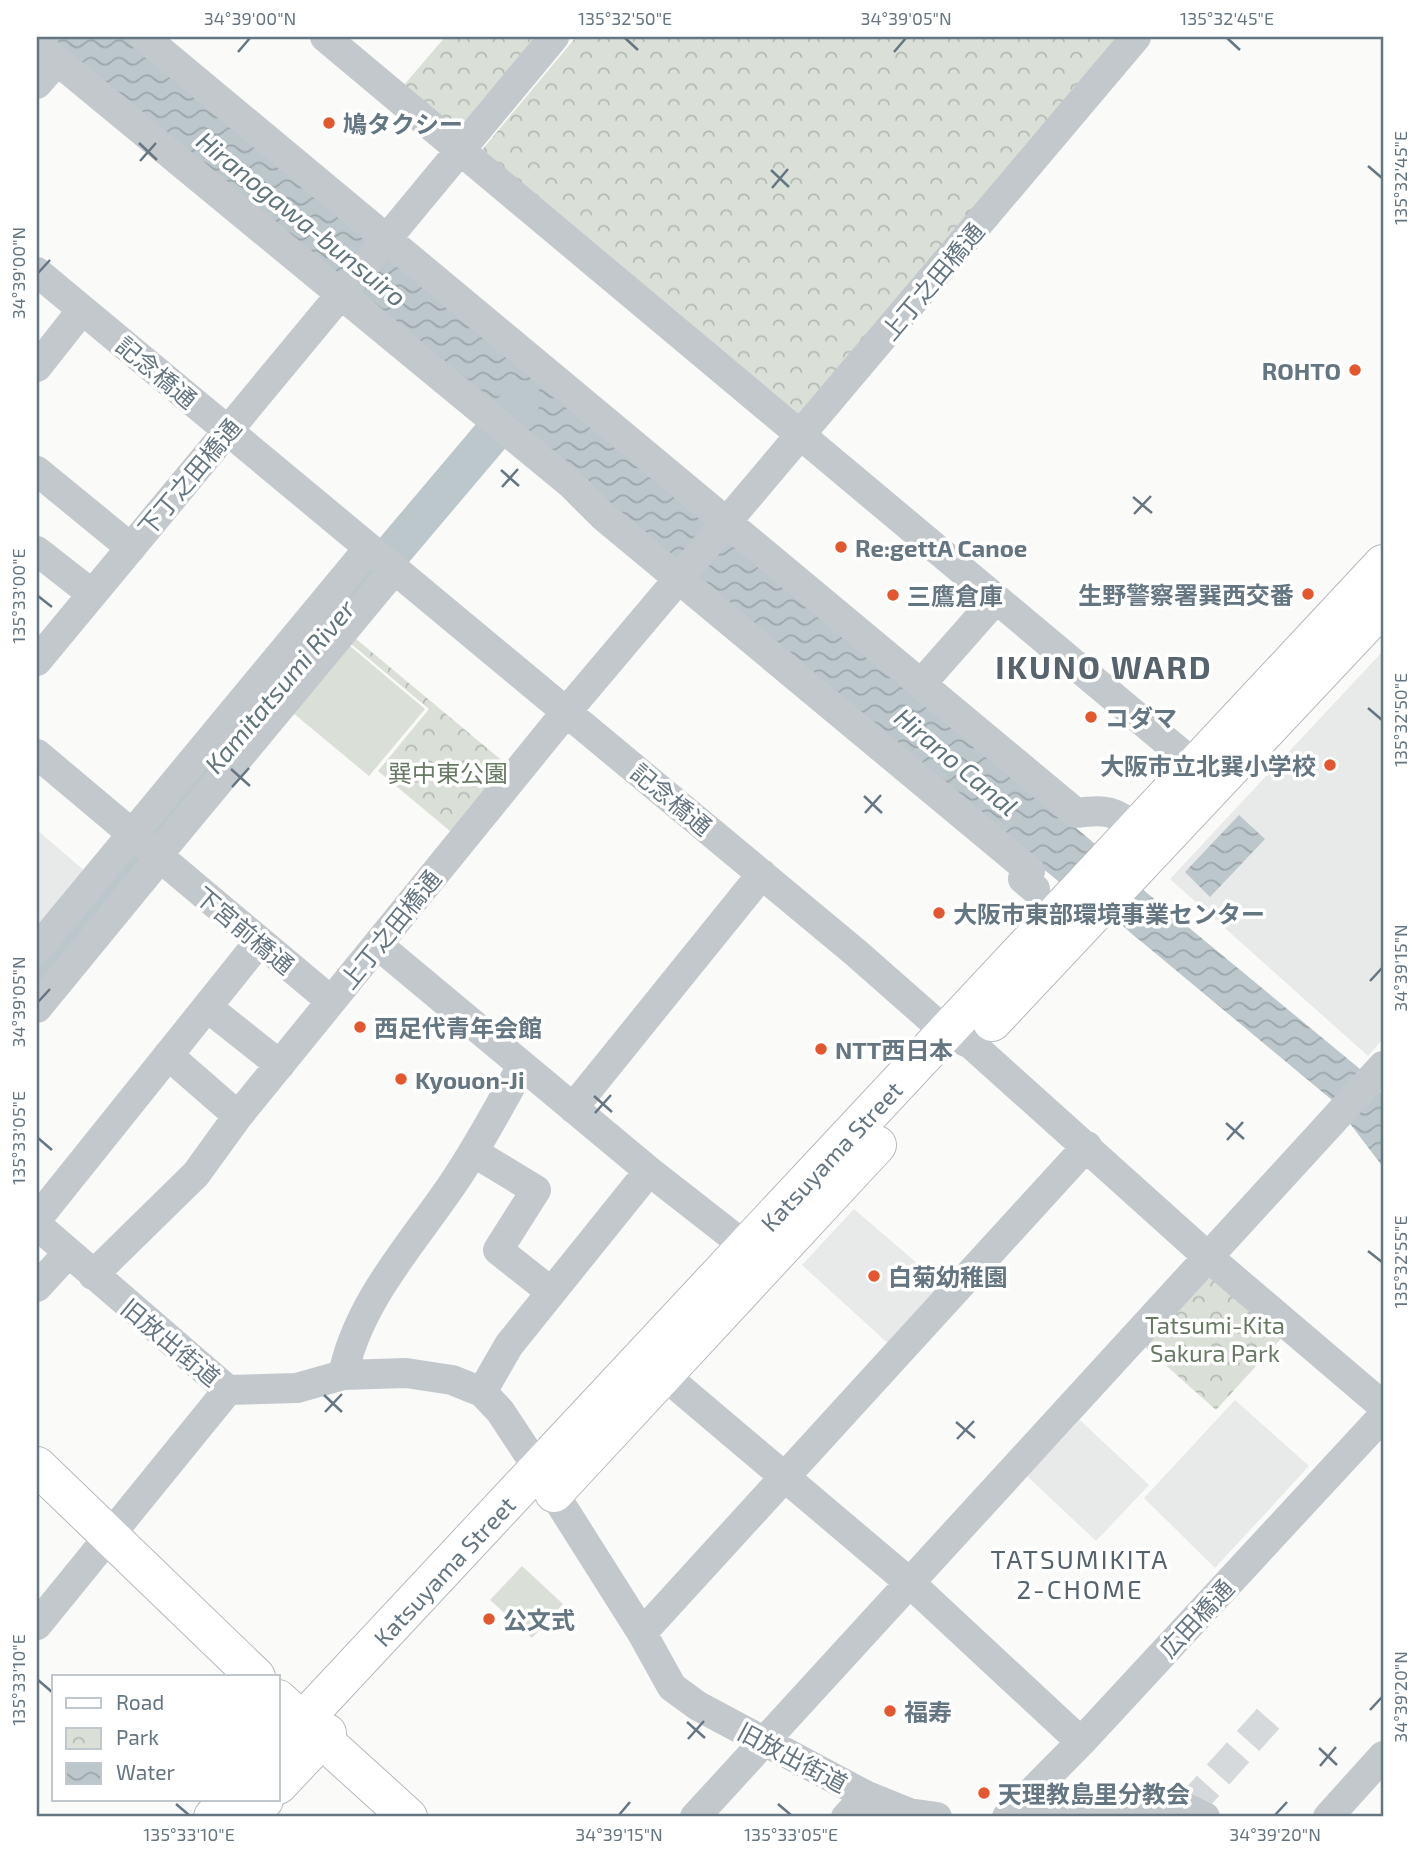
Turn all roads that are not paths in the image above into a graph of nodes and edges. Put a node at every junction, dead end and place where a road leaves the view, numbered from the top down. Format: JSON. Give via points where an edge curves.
{"nodes":[{"id":1,"x":144,"y":37,"type":"edge"},
{"id":2,"x":325,"y":37,"type":"edge"},
{"id":3,"x":554,"y":37,"type":"edge"},
{"id":4,"x":1136,"y":37,"type":"edge"},
{"id":5,"x":47,"y":52,"type":"edge"},
{"id":6,"x":37,"y":84,"type":"edge"},
{"id":7,"x":459,"y":150,"type":"junction"},
{"id":8,"x":385,"y":240,"type":"junction"},
{"id":9,"x":37,"y":272,"type":"edge"},
{"id":10,"x":340,"y":292,"type":"junction"},
{"id":11,"x":82,"y":310,"type":"junction"},
{"id":12,"x":37,"y":366,"type":"edge"},
{"id":13,"x":229,"y":431,"type":"junction"},
{"id":14,"x":803,"y":435,"type":"junction"},
{"id":15,"x":37,"y":471,"type":"edge"},
{"id":16,"x":726,"y":524,"type":"junction"},
{"id":17,"x":131,"y":548,"type":"junction"},
{"id":18,"x":37,"y":551,"type":"edge"},
{"id":19,"x":381,"y":559,"type":"junction"},
{"id":20,"x":1383,"y":564,"type":"edge"},
{"id":21,"x":681,"y":576,"type":"junction"},
{"id":22,"x":92,"y":594,"type":"junction"},
{"id":23,"x":996,"y":599,"type":"junction"},
{"id":24,"x":1383,"y":606,"type":"edge"},
{"id":25,"x":37,"y":661,"type":"edge"},
{"id":26,"x":921,"y":684,"type":"junction"},
{"id":27,"x":567,"y":711,"type":"junction"},
{"id":28,"x":37,"y":754,"type":"edge"},
{"id":29,"x":1196,"y":766,"type":"junction"},
{"id":30,"x":148,"y":847,"type":"junction"},
{"id":31,"x":1129,"y":853,"type":"junction"},
{"id":32,"x":762,"y":874,"type":"junction"},
{"id":33,"x":1035,"y":889,"type":"dead end"},
{"id":34,"x":259,"y":942,"type":"junction"},
{"id":35,"x":377,"y":945,"type":"junction"},
{"id":36,"x":37,"y":949,"type":"edge"},
{"id":37,"x":331,"y":1001,"type":"junction"},
{"id":38,"x":207,"y":1007,"type":"junction"},
{"id":39,"x":37,"y":1008,"type":"edge"},
{"id":40,"x":959,"y":1038,"type":"junction"},
{"id":41,"x":168,"y":1055,"type":"junction"},
{"id":42,"x":280,"y":1065,"type":"junction"},
{"id":43,"x":522,"y":1066,"type":"junction"},
{"id":44,"x":1378,"y":1071,"type":"edge"},
{"id":45,"x":573,"y":1108,"type":"junction"},
{"id":46,"x":238,"y":1116,"type":"junction"},
{"id":47,"x":1087,"y":1146,"type":"junction"},
{"id":48,"x":472,"y":1152,"type":"junction"},
{"id":49,"x":649,"y":1171,"type":"junction"},
{"id":50,"x":48,"y":1233,"type":"edge"},
{"id":51,"x":745,"y":1246,"type":"junction"},
{"id":52,"x":1208,"y":1257,"type":"junction"},
{"id":53,"x":93,"y":1275,"type":"junction"},
{"id":54,"x":37,"y":1287,"type":"edge"},
{"id":55,"x":551,"y":1292,"type":"junction"},
{"id":56,"x":343,"y":1375,"type":"junction"},
{"id":57,"x":664,"y":1375,"type":"junction"},
{"id":58,"x":228,"y":1390,"type":"junction"},
{"id":59,"x":482,"y":1392,"type":"junction"},
{"id":60,"x":1383,"y":1406,"type":"edge"},
{"id":61,"x":1383,"y":1416,"type":"edge"},
{"id":62,"x":37,"y":1466,"type":"edge"},
{"id":63,"x":787,"y":1477,"type":"junction"},
{"id":64,"x":546,"y":1482,"type":"junction"},
{"id":65,"x":109,"y":1536,"type":"junction"},
{"id":66,"x":910,"y":1583,"type":"junction"},
{"id":67,"x":37,"y":1625,"type":"edge"},
{"id":68,"x":642,"y":1633,"type":"junction"},
{"id":69,"x":254,"y":1675,"type":"edge"},
{"id":70,"x":295,"y":1727,"type":"edge"},
{"id":71,"x":766,"y":1741,"type":"junction"},
{"id":72,"x":1082,"y":1742,"type":"junction"},
{"id":73,"x":1383,"y":1756,"type":"edge"},
{"id":74,"x":280,"y":1778,"type":"edge"},
{"id":75,"x":228,"y":1801,"type":"edge"},
{"id":76,"x":263,"y":1801,"type":"edge"},
{"id":77,"x":856,"y":1806,"type":"edge"},
{"id":78,"x":1150,"y":1812,"type":"edge"},
{"id":79,"x":213,"y":1817,"type":"edge"},
{"id":80,"x":248,"y":1817,"type":"edge"},
{"id":81,"x":408,"y":1817,"type":"edge"},
{"id":82,"x":695,"y":1817,"type":"edge"},
{"id":83,"x":937,"y":1817,"type":"edge"},
{"id":84,"x":1007,"y":1817,"type":"edge"},
{"id":85,"x":1015,"y":1817,"type":"edge"},
{"id":86,"x":1205,"y":1817,"type":"edge"},
{"id":87,"x":1328,"y":1817,"type":"edge"}],
"edges":[{"from":1,"to":8,"type":"street"},
{"from":2,"to":7,"type":"street"},
{"from":3,"to":7,"type":"street"},
{"from":4,"to":14,"type":"street","name":"上丁之田橋通"},
{"from":5,"to":6,"type":"street"},
{"from":5,"to":10,"type":"street"},
{"from":7,"to":8,"type":"street"},
{"from":7,"to":14,"type":"street"},
{"from":8,"to":10,"type":"street","name":"下丁之田橋通"},
{"from":8,"to":16,"type":"street"},
{"from":9,"to":11,"type":"street","name":"記念橋通"},
{"from":10,"to":13,"type":"street","name":"下丁之田橋通"},
{"from":10,"to":21,"type":"street"},
{"from":11,"to":12,"type":"street"},
{"from":11,"to":13,"type":"street","name":"記念橋通"},
{"from":13,"to":17,"type":"street","name":"下丁之田橋通"},
{"from":13,"to":19,"type":"street","name":"記念橋通"},
{"from":14,"to":16,"type":"street","name":"上丁之田橋通"},
{"from":14,"to":23,"type":"street"},
{"from":15,"to":17,"type":"street"},
{"from":16,"to":21,"type":"street","name":"上丁之田橋通"},
{"from":16,"to":26,"type":"street"},
{"from":17,"to":22,"type":"street","name":"下丁之田橋通"},
{"from":18,"to":22,"type":"street"},
{"from":19,"to":27,"type":"street","name":"記念橋通"},
{"from":19,"to":30,"type":"street"},
{"from":20,"to":29,"type":"main road","name":"Katsuyama Street"},
{"from":21,"to":27,"type":"street","name":"上丁之田橋通"},
{"from":21,"to":33,"type":"street","via":[[1030,871],[1023,879]]},
{"from":22,"to":25,"type":"street","name":"下丁之田橋通"},
{"from":23,"to":26,"type":"street"},
{"from":23,"to":29,"type":"street"},
{"from":24,"to":31,"type":"main road","name":"Katsuyama Street"},
{"from":26,"to":31,"type":"street","via":[[1076,813],[1103,809],[1124,817]]},
{"from":27,"to":32,"type":"street","name":"記念橋通"},
{"from":27,"to":35,"type":"street","name":"上丁之田橋通"},
{"from":28,"to":30,"type":"street","name":"下宮前橋通"},
{"from":29,"to":31,"type":"main road","name":"Katsuyama Street"},
{"from":30,"to":34,"type":"street","name":"下宮前橋通"},
{"from":30,"to":36,"type":"street"},
{"from":30,"to":39,"type":"street"},
{"from":31,"to":40,"type":"main road","name":"Katsuyama Street","via":[[1086,905]]},
{"from":32,"to":40,"type":"street","name":"記念橋通"},
{"from":32,"to":45,"type":"street"},
{"from":34,"to":37,"type":"street","name":"下宮前橋通"},
{"from":34,"to":38,"type":"street"},
{"from":35,"to":37,"type":"street","name":"上丁之田橋通"},
{"from":35,"to":43,"type":"street"},
{"from":37,"to":42,"type":"street","name":"上丁之田橋通"},
{"from":38,"to":41,"type":"street"},
{"from":38,"to":42,"type":"street"},
{"from":40,"to":47,"type":"street","name":"記念橋通"},
{"from":40,"to":51,"type":"main road","name":"Katsuyama Street"},
{"from":40,"to":57,"type":"main road","name":"Katsuyama Street"},
{"from":41,"to":46,"type":"street"},
{"from":41,"to":50,"type":"street"},
{"from":42,"to":46,"type":"street","name":"上丁之田橋通"},
{"from":43,"to":45,"type":"street"},
{"from":43,"to":48,"type":"street"},
{"from":44,"to":52,"type":"street"},
{"from":45,"to":49,"type":"street"},
{"from":46,"to":53,"type":"street","name":"上丁之田橋通","via":[[196,1174]]},
{"from":47,"to":52,"type":"street","name":"記念橋通"},
{"from":47,"to":63,"type":"street"},
{"from":48,"to":55,"type":"street","via":[[536,1190],[498,1250]]},
{"from":48,"to":56,"type":"street","via":[[366,1309]]},
{"from":49,"to":51,"type":"street"},
{"from":49,"to":55,"type":"street"},
{"from":50,"to":53,"type":"street","name":"旧放出街道"},
{"from":50,"to":54,"type":"street"},
{"from":51,"to":64,"type":"main road","name":"Katsuyama Street"},
{"from":52,"to":60,"type":"street","name":"記念橋通"},
{"from":52,"to":66,"type":"street"},
{"from":53,"to":58,"type":"street","name":"旧放出街道"},
{"from":55,"to":59,"type":"street","via":[[509,1345]]},
{"from":56,"to":58,"type":"street","name":"旧放出街道","via":[[296,1388]]},
{"from":56,"to":59,"type":"street","name":"旧放出街道","via":[[406,1373],[452,1380]]},
{"from":57,"to":63,"type":"street"},
{"from":57,"to":64,"type":"main road","name":"Katsuyama Street"},
{"from":58,"to":65,"type":"street"},
{"from":59,"to":64,"type":"street","name":"旧放出街道","via":[[500,1411]]},
{"from":61,"to":72,"type":"street","name":"広田橋通"},
{"from":62,"to":65,"type":"main road"},
{"from":63,"to":66,"type":"street"},
{"from":63,"to":68,"type":"street"},
{"from":64,"to":68,"type":"street","name":"旧放出街道"},
{"from":64,"to":70,"type":"main road","name":"Katsuyama Street"},
{"from":65,"to":67,"type":"street"},
{"from":65,"to":69,"type":"main road"},
{"from":66,"to":71,"type":"street"},
{"from":66,"to":72,"type":"street"},
{"from":68,"to":71,"type":"street","name":"旧放出街道","via":[[672,1687],[698,1706]]},
{"from":70,"to":74,"type":"main road","name":"Katsuyama Street"},
{"from":70,"to":81,"type":"main road"},
{"from":71,"to":77,"type":"street","name":"旧放出街道"},
{"from":71,"to":82,"type":"street"},
{"from":72,"to":84,"type":"street","name":"広田橋通"},
{"from":73,"to":87,"type":"street"},
{"from":75,"to":79,"type":"main road"},
{"from":76,"to":80,"type":"main road"},
{"from":77,"to":83,"type":"street","name":"旧放出街道"},
{"from":78,"to":85,"type":"street","via":[[1031,1812]]},
{"from":78,"to":86,"type":"street","via":[[1184,1807]]}]}
